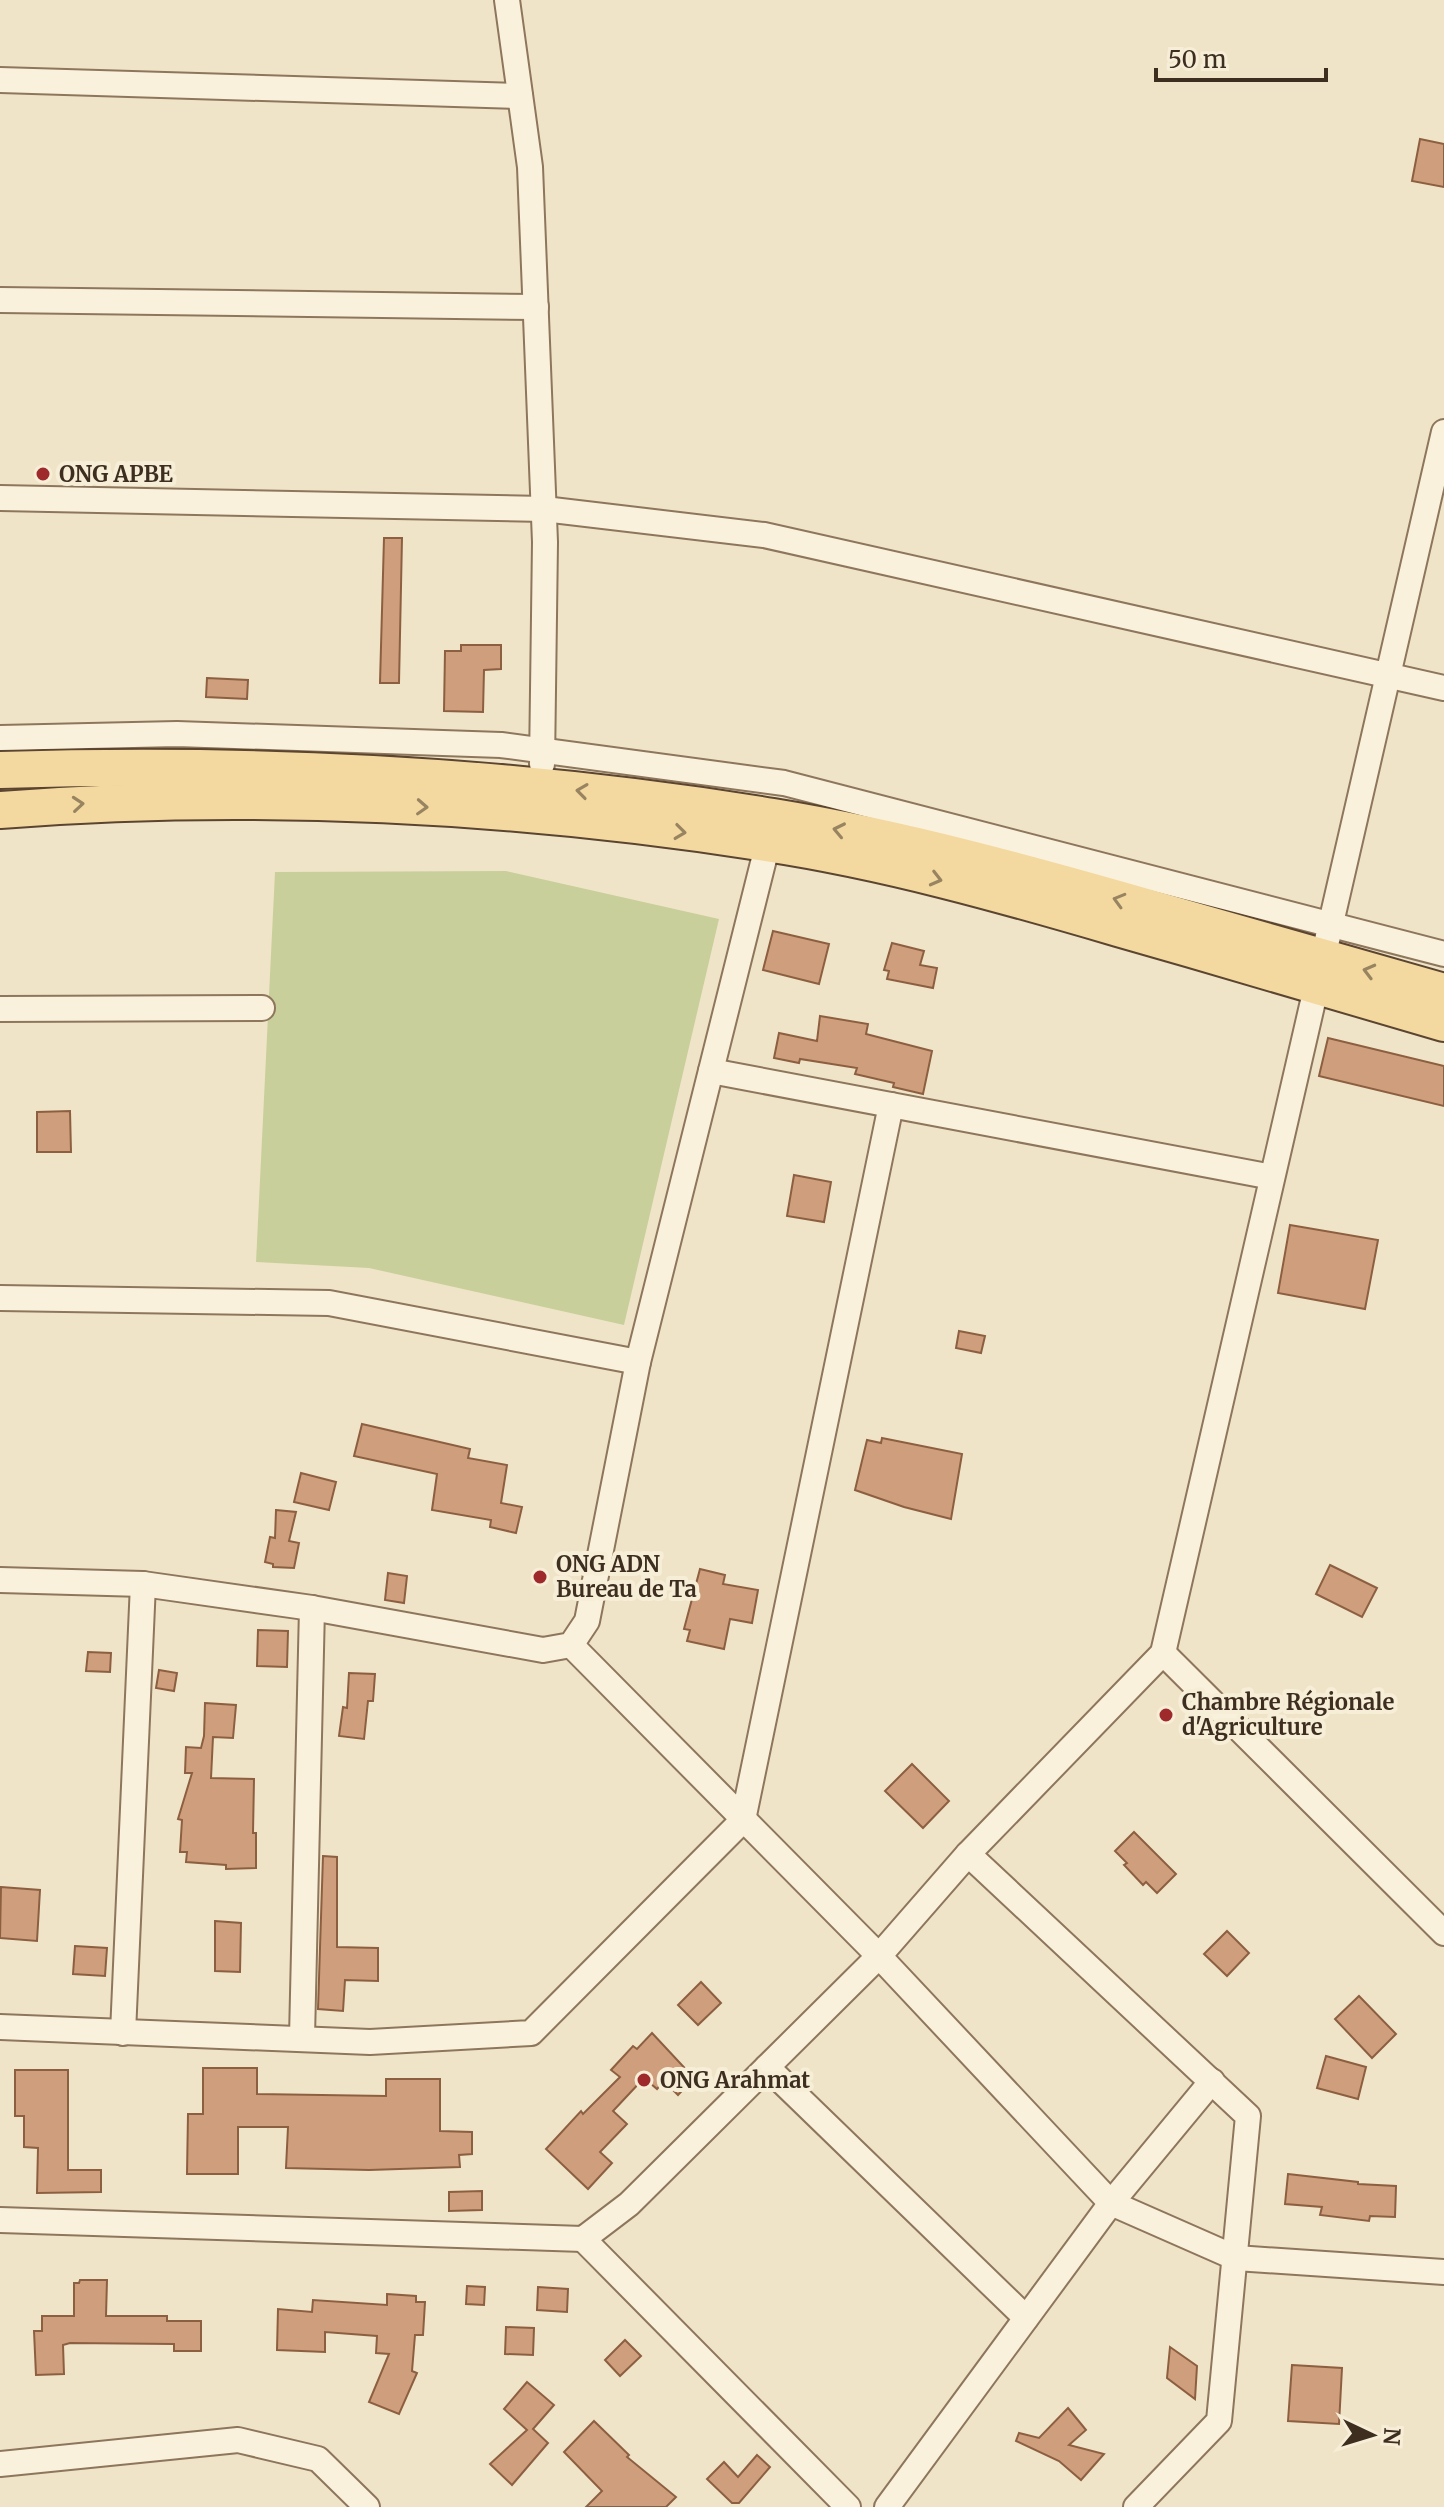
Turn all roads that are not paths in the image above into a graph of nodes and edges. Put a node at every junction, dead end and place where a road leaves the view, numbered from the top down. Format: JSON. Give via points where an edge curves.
{"nodes":[{"id":1,"x":507,"y":0,"type":"edge"},
{"id":2,"x":0,"y":80,"type":"edge"},
{"id":3,"x":520,"y":96,"type":"junction"},
{"id":4,"x":0,"y":300,"type":"edge"},
{"id":5,"x":536,"y":307,"type":"junction"},
{"id":6,"x":1444,"y":432,"type":"edge"},
{"id":7,"x":0,"y":498,"type":"edge"},
{"id":8,"x":544,"y":509,"type":"junction"},
{"id":9,"x":1388,"y":677,"type":"junction"},
{"id":10,"x":1444,"y":688,"type":"edge"},
{"id":11,"x":0,"y":738,"type":"edge"},
{"id":12,"x":542,"y":750,"type":"junction"},
{"id":13,"x":0,"y":770,"type":"edge"},
{"id":14,"x":358,"y":789,"type":"junction"},
{"id":15,"x":541,"y":801,"type":"junction"},
{"id":16,"x":0,"y":810,"type":"edge"},
{"id":17,"x":771,"y":830,"type":"junction"},
{"id":18,"x":1330,"y":924,"type":"junction"},
{"id":19,"x":1444,"y":954,"type":"edge"},
{"id":20,"x":1319,"y":972,"type":"junction"},
{"id":21,"x":1444,"y":992,"type":"edge"},
{"id":22,"x":262,"y":1008,"type":"dead end"},
{"id":23,"x":0,"y":1009,"type":"edge"},
{"id":24,"x":1444,"y":1023,"type":"edge"},
{"id":25,"x":711,"y":1071,"type":"junction"},
{"id":26,"x":891,"y":1105,"type":"junction"},
{"id":27,"x":1272,"y":1177,"type":"junction"},
{"id":28,"x":0,"y":1298,"type":"edge"},
{"id":29,"x":638,"y":1362,"type":"junction"},
{"id":30,"x":0,"y":1580,"type":"edge"},
{"id":31,"x":143,"y":1584,"type":"junction"},
{"id":32,"x":312,"y":1608,"type":"junction"},
{"id":33,"x":571,"y":1645,"type":"junction"},
{"id":34,"x":1163,"y":1653,"type":"junction"},
{"id":35,"x":743,"y":1820,"type":"junction"},
{"id":36,"x":968,"y":1854,"type":"junction"},
{"id":37,"x":1444,"y":1933,"type":"edge"},
{"id":38,"x":879,"y":1956,"type":"junction"},
{"id":39,"x":0,"y":2027,"type":"edge"},
{"id":40,"x":123,"y":2033,"type":"junction"},
{"id":41,"x":302,"y":2037,"type":"junction"},
{"id":42,"x":767,"y":2067,"type":"junction"},
{"id":43,"x":1212,"y":2081,"type":"junction"},
{"id":44,"x":1111,"y":2203,"type":"junction"},
{"id":45,"x":0,"y":2220,"type":"edge"},
{"id":46,"x":583,"y":2239,"type":"junction"},
{"id":47,"x":1236,"y":2258,"type":"junction"},
{"id":48,"x":1444,"y":2272,"type":"edge"},
{"id":49,"x":1026,"y":2318,"type":"junction"},
{"id":50,"x":0,"y":2464,"type":"edge"},
{"id":51,"x":367,"y":2507,"type":"edge"},
{"id":52,"x":848,"y":2507,"type":"edge"},
{"id":53,"x":887,"y":2507,"type":"edge"},
{"id":54,"x":1136,"y":2507,"type":"edge"}],
"edges":[{"from":1,"to":3,"type":"street"},
{"from":2,"to":3,"type":"street"},
{"from":3,"to":5,"type":"street","via":[[530,167]]},
{"from":4,"to":5,"type":"street"},
{"from":5,"to":8,"type":"street"},
{"from":6,"to":9,"type":"street"},
{"from":7,"to":8,"type":"street"},
{"from":8,"to":9,"type":"street","via":[[764,535]]},
{"from":8,"to":12,"type":"street"},
{"from":9,"to":10,"type":"street"},
{"from":9,"to":18,"type":"street"},
{"from":11,"to":12,"type":"street","via":[[177,734]]},
{"from":12,"to":15,"type":"street"},
{"from":12,"to":18,"type":"street","via":[[784,783]]},
{"from":13,"to":14,"type":"main road","via":[[99,767]]},
{"from":14,"to":15,"type":"main road"},
{"from":16,"to":14,"type":"main road","one_way":true},
{"from":15,"to":17,"type":"main road"},
{"from":17,"to":20,"type":"main road","via":[[908,844],[1020,871]]},
{"from":17,"to":25,"type":"street"},
{"from":18,"to":19,"type":"street"},
{"from":18,"to":20,"type":"street"},
{"from":21,"to":20,"type":"main road","one_way":true},
{"from":20,"to":24,"type":"main road"},
{"from":20,"to":27,"type":"street"},
{"from":22,"to":23,"type":"street"},
{"from":25,"to":26,"type":"street"},
{"from":25,"to":29,"type":"street"},
{"from":26,"to":27,"type":"street"},
{"from":26,"to":35,"type":"street"},
{"from":27,"to":34,"type":"street"},
{"from":28,"to":29,"type":"street","via":[[329,1303]]},
{"from":29,"to":33,"type":"street","via":[[587,1621]]},
{"from":30,"to":31,"type":"street"},
{"from":31,"to":32,"type":"street"},
{"from":31,"to":40,"type":"street"},
{"from":32,"to":33,"type":"street","via":[[543,1650]]},
{"from":32,"to":41,"type":"street"},
{"from":33,"to":35,"type":"street"},
{"from":34,"to":36,"type":"street"},
{"from":34,"to":37,"type":"street"},
{"from":35,"to":38,"type":"street"},
{"from":35,"to":41,"type":"street","via":[[531,2033],[370,2042]]},
{"from":36,"to":38,"type":"street"},
{"from":36,"to":43,"type":"street"},
{"from":38,"to":42,"type":"street"},
{"from":38,"to":44,"type":"street"},
{"from":39,"to":40,"type":"street"},
{"from":40,"to":41,"type":"street"},
{"from":42,"to":46,"type":"street","via":[[629,2204]]},
{"from":42,"to":49,"type":"street"},
{"from":43,"to":44,"type":"street"},
{"from":43,"to":47,"type":"street","via":[[1248,2116]]},
{"from":44,"to":47,"type":"street"},
{"from":44,"to":49,"type":"street"},
{"from":45,"to":46,"type":"street"},
{"from":46,"to":52,"type":"street"},
{"from":47,"to":48,"type":"street"},
{"from":47,"to":54,"type":"street","via":[[1219,2421]]},
{"from":49,"to":53,"type":"street"},
{"from":50,"to":51,"type":"street","via":[[238,2440],[318,2459]]}]}
